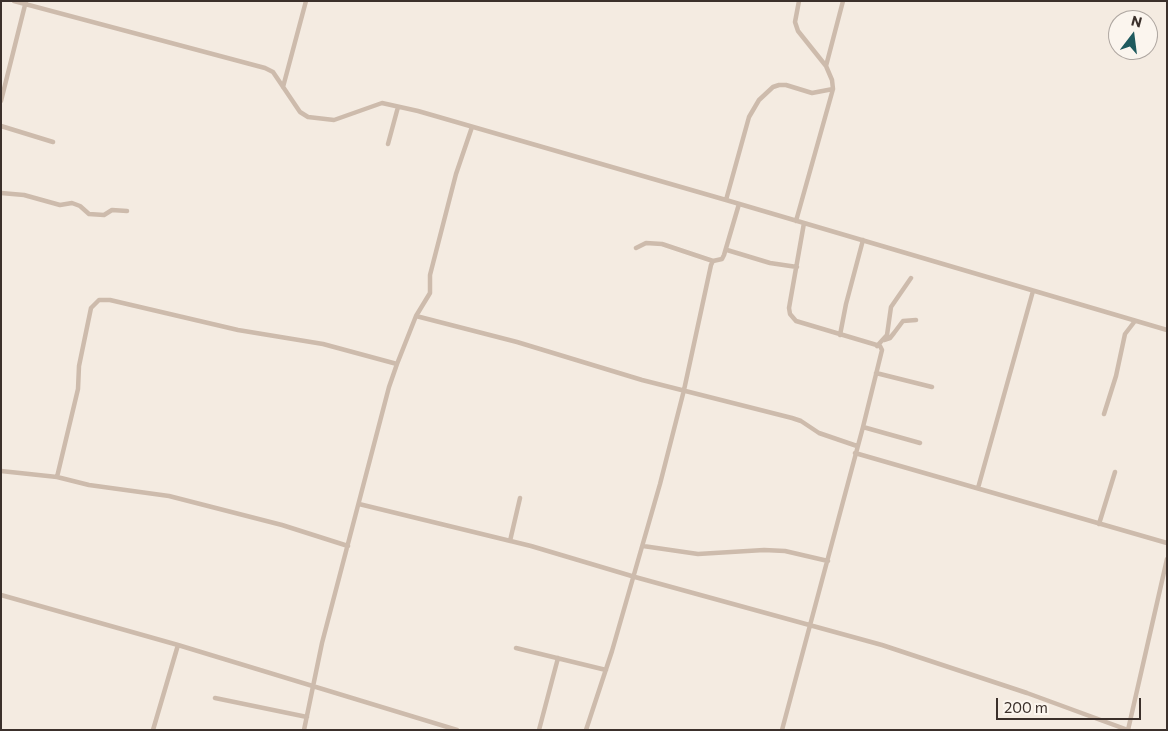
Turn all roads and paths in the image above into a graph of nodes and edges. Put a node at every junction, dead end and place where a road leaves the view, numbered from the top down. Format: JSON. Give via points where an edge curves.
{"nodes":[{"id":1,"x":14,"y":1,"type":"edge"},
{"id":2,"x":306,"y":1,"type":"edge"},
{"id":3,"x":799,"y":1,"type":"edge"},
{"id":4,"x":843,"y":1,"type":"edge"},
{"id":5,"x":26,"y":3,"type":"edge"},
{"id":6,"x":826,"y":66,"type":"junction"},
{"id":7,"x":283,"y":87,"type":"junction"},
{"id":8,"x":833,"y":89,"type":"junction"},
{"id":9,"x":1,"y":101,"type":"edge"},
{"id":10,"x":398,"y":107,"type":"junction"},
{"id":11,"x":1,"y":126,"type":"edge"},
{"id":12,"x":472,"y":127,"type":"junction"},
{"id":13,"x":53,"y":142,"type":"dead end"},
{"id":14,"x":388,"y":144,"type":"dead end"},
{"id":15,"x":1,"y":193,"type":"edge"},
{"id":16,"x":726,"y":200,"type":"junction"},
{"id":17,"x":739,"y":204,"type":"junction"},
{"id":18,"x":127,"y":211,"type":"dead end"},
{"id":19,"x":796,"y":221,"type":"junction"},
{"id":20,"x":804,"y":223,"type":"junction"},
{"id":21,"x":863,"y":240,"type":"junction"},
{"id":22,"x":636,"y":248,"type":"dead end"},
{"id":23,"x":726,"y":250,"type":"junction"},
{"id":24,"x":713,"y":262,"type":"junction"},
{"id":25,"x":797,"y":267,"type":"junction"},
{"id":26,"x":911,"y":278,"type":"dead end"},
{"id":27,"x":1033,"y":291,"type":"junction"},
{"id":28,"x":416,"y":316,"type":"junction"},
{"id":29,"x":916,"y":320,"type":"dead end"},
{"id":30,"x":1135,"y":321,"type":"junction"},
{"id":31,"x":1167,"y":330,"type":"edge"},
{"id":32,"x":840,"y":335,"type":"junction"},
{"id":33,"x":883,"y":341,"type":"junction"},
{"id":34,"x":877,"y":346,"type":"junction"},
{"id":35,"x":396,"y":364,"type":"junction"},
{"id":36,"x":876,"y":374,"type":"junction"},
{"id":37,"x":932,"y":387,"type":"dead end"},
{"id":38,"x":684,"y":390,"type":"junction"},
{"id":39,"x":1104,"y":414,"type":"dead end"},
{"id":40,"x":863,"y":427,"type":"junction"},
{"id":41,"x":920,"y":443,"type":"dead end"},
{"id":42,"x":857,"y":446,"type":"junction"},
{"id":43,"x":856,"y":453,"type":"junction"},
{"id":44,"x":1,"y":471,"type":"edge"},
{"id":45,"x":1115,"y":472,"type":"dead end"},
{"id":46,"x":57,"y":477,"type":"junction"},
{"id":47,"x":978,"y":488,"type":"junction"},
{"id":48,"x":520,"y":498,"type":"dead end"},
{"id":49,"x":359,"y":504,"type":"junction"},
{"id":50,"x":1099,"y":524,"type":"junction"},
{"id":51,"x":510,"y":541,"type":"junction"},
{"id":52,"x":1167,"y":543,"type":"edge"},
{"id":53,"x":348,"y":546,"type":"junction"},
{"id":54,"x":643,"y":546,"type":"junction"},
{"id":55,"x":1167,"y":559,"type":"edge"},
{"id":56,"x":828,"y":561,"type":"junction"},
{"id":57,"x":635,"y":577,"type":"junction"},
{"id":58,"x":1,"y":595,"type":"edge"},
{"id":59,"x":810,"y":626,"type":"junction"},
{"id":60,"x":178,"y":645,"type":"junction"},
{"id":61,"x":516,"y":648,"type":"dead end"},
{"id":62,"x":558,"y":658,"type":"junction"},
{"id":63,"x":606,"y":670,"type":"junction"},
{"id":64,"x":312,"y":686,"type":"junction"},
{"id":65,"x":215,"y":698,"type":"dead end"},
{"id":66,"x":307,"y":717,"type":"junction"},
{"id":67,"x":153,"y":730,"type":"edge"},
{"id":68,"x":304,"y":730,"type":"edge"},
{"id":69,"x":457,"y":730,"type":"edge"},
{"id":70,"x":539,"y":730,"type":"edge"},
{"id":71,"x":586,"y":730,"type":"edge"},
{"id":72,"x":782,"y":730,"type":"edge"},
{"id":73,"x":1128,"y":730,"type":"edge"}],
"edges":[{"from":1,"to":5,"type":"street"},
{"from":2,"to":7,"type":"street"},
{"from":3,"to":6,"type":"street","via":[[795,22],[798,31]]},
{"from":4,"to":6,"type":"street"},
{"from":5,"to":7,"type":"street","via":[[265,68],[273,72]]},
{"from":5,"to":9,"type":"street"},
{"from":6,"to":8,"type":"street"},
{"from":7,"to":10,"type":"street","via":[[300,112],[316,119],[340,119],[379,103]]},
{"from":8,"to":16,"type":"street","via":[[812,93],[779,85],[759,100],[749,117]]},
{"from":8,"to":19,"type":"street"},
{"from":10,"to":12,"type":"street"},
{"from":10,"to":14,"type":"street"},
{"from":11,"to":13,"type":"street"},
{"from":12,"to":16,"type":"street"},
{"from":12,"to":28,"type":"street","via":[[456,174],[430,275],[430,293]]},
{"from":15,"to":18,"type":"street","via":[[24,195],[60,205],[72,204],[89,214]]},
{"from":16,"to":17,"type":"street"},
{"from":17,"to":19,"type":"street"},
{"from":17,"to":23,"type":"street"},
{"from":19,"to":20,"type":"street"},
{"from":20,"to":21,"type":"street"},
{"from":20,"to":25,"type":"street"},
{"from":21,"to":27,"type":"street"},
{"from":21,"to":32,"type":"street"},
{"from":22,"to":24,"type":"street","via":[[646,243],[662,244]]},
{"from":23,"to":24,"type":"street","via":[[723,257]]},
{"from":23,"to":25,"type":"street"},
{"from":24,"to":38,"type":"street"},
{"from":25,"to":32,"type":"street","via":[[790,314],[796,321]]},
{"from":26,"to":33,"type":"street","via":[[891,307]]},
{"from":27,"to":30,"type":"street"},
{"from":27,"to":47,"type":"street"},
{"from":28,"to":35,"type":"street"},
{"from":28,"to":38,"type":"street"},
{"from":29,"to":33,"type":"street","via":[[903,321],[890,338]]},
{"from":30,"to":31,"type":"street"},
{"from":30,"to":39,"type":"street","via":[[1125,334]]},
{"from":32,"to":34,"type":"street"},
{"from":33,"to":34,"type":"street"},
{"from":34,"to":36,"type":"street","via":[[882,350]]},
{"from":35,"to":46,"type":"street","via":[[323,344],[238,330],[99,300],[91,308],[79,366],[76,400]]},
{"from":35,"to":49,"type":"street"},
{"from":36,"to":37,"type":"street"},
{"from":36,"to":40,"type":"street"},
{"from":38,"to":42,"type":"street","via":[[797,419],[819,433]]},
{"from":38,"to":54,"type":"street"},
{"from":40,"to":41,"type":"street"},
{"from":40,"to":42,"type":"street"},
{"from":42,"to":43,"type":"street"},
{"from":43,"to":47,"type":"street"},
{"from":43,"to":56,"type":"street"},
{"from":44,"to":46,"type":"street"},
{"from":45,"to":50,"type":"street"},
{"from":46,"to":53,"type":"street","via":[[199,503]]},
{"from":47,"to":50,"type":"street"},
{"from":48,"to":51,"type":"street"},
{"from":49,"to":51,"type":"street"},
{"from":49,"to":53,"type":"street"},
{"from":50,"to":52,"type":"street"},
{"from":51,"to":57,"type":"street"},
{"from":53,"to":64,"type":"street"},
{"from":54,"to":56,"type":"street","via":[[698,554],[785,551]]},
{"from":54,"to":57,"type":"street"},
{"from":55,"to":73,"type":"street"},
{"from":56,"to":59,"type":"street"},
{"from":57,"to":59,"type":"street"},
{"from":57,"to":63,"type":"street"},
{"from":58,"to":60,"type":"street"},
{"from":59,"to":72,"type":"street"},
{"from":59,"to":73,"type":"street","via":[[906,652]]},
{"from":60,"to":64,"type":"street"},
{"from":60,"to":67,"type":"street"},
{"from":61,"to":62,"type":"street"},
{"from":62,"to":63,"type":"street"},
{"from":62,"to":70,"type":"street"},
{"from":63,"to":71,"type":"street"},
{"from":64,"to":66,"type":"street"},
{"from":64,"to":69,"type":"street"},
{"from":65,"to":66,"type":"street"},
{"from":66,"to":68,"type":"street"}]}
